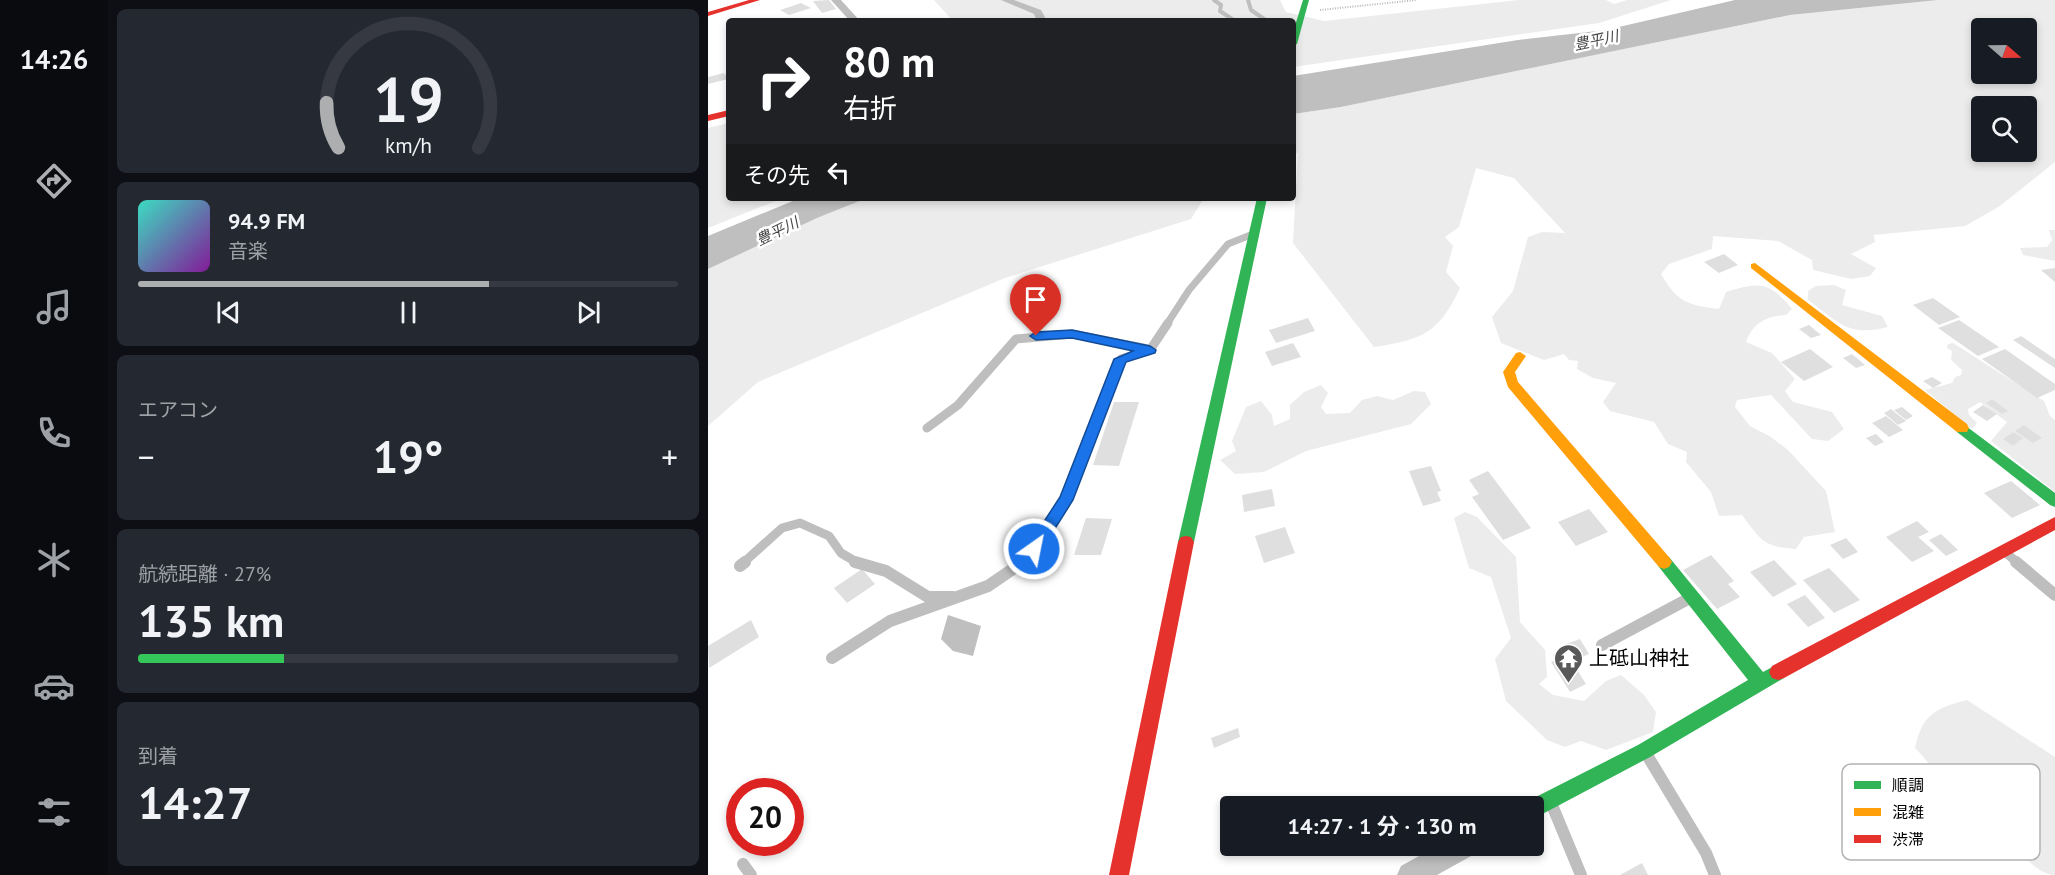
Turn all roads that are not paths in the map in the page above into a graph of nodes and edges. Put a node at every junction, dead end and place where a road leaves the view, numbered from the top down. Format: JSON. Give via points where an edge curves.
{"nodes":[{"id":1,"x":732,"y":0,"type":"edge"},
{"id":2,"x":757,"y":0,"type":"edge"},
{"id":3,"x":836,"y":0,"type":"edge"},
{"id":4,"x":1006,"y":0,"type":"edge"},
{"id":5,"x":708,"y":6,"type":"edge"},
{"id":6,"x":1304,"y":6,"type":"edge"},
{"id":7,"x":708,"y":14,"type":"edge"},
{"id":8,"x":852,"y":18,"type":"edge"},
{"id":9,"x":1041,"y":18,"type":"edge"},
{"id":10,"x":1296,"y":34,"type":"edge"},
{"id":11,"x":726,"y":114,"type":"edge"},
{"id":12,"x":708,"y":118,"type":"edge"},
{"id":13,"x":1261,"y":201,"type":"edge"},
{"id":14,"x":1253,"y":234,"type":"junction"},
{"id":15,"x":1755,"y":266,"type":"dead end"},
{"id":16,"x":1150,"y":350,"type":"junction"},
{"id":17,"x":1520,"y":356,"type":"dead end"},
{"id":18,"x":927,"y":428,"type":"dead end"},
{"id":19,"x":2055,"y":501,"type":"edge"},
{"id":20,"x":2055,"y":523,"type":"edge"},
{"id":21,"x":2005,"y":551,"type":"junction"},
{"id":22,"x":740,"y":566,"type":"dead end"},
{"id":23,"x":2055,"y":595,"type":"edge"},
{"id":24,"x":1693,"y":596,"type":"junction"},
{"id":25,"x":962,"y":597,"type":"junction"},
{"id":26,"x":1602,"y":645,"type":"dead end"},
{"id":27,"x":832,"y":658,"type":"dead end"},
{"id":28,"x":1760,"y":682,"type":"junction"},
{"id":29,"x":1644,"y":751,"type":"junction"},
{"id":30,"x":1550,"y":800,"type":"junction"},
{"id":31,"x":1544,"y":803,"type":"edge"},
{"id":32,"x":1445,"y":856,"type":"edge"},
{"id":33,"x":1119,"y":875,"type":"edge"},
{"id":34,"x":1410,"y":875,"type":"edge"},
{"id":35,"x":1581,"y":875,"type":"edge"},
{"id":36,"x":1715,"y":875,"type":"edge"}],
"edges":[{"from":1,"to":5,"type":"main road"},
{"from":2,"to":7,"type":"main road"},
{"from":3,"to":8,"type":"street"},
{"from":4,"to":9,"type":"street","via":[[1038,12]]},
{"from":6,"to":10,"type":"main road"},
{"from":11,"to":12,"type":"main road"},
{"from":13,"to":14,"type":"main road"},
{"from":14,"to":16,"type":"lane","via":[[1228,244],[1189,290]]},
{"from":14,"to":33,"type":"main road"},
{"from":15,"to":19,"type":"main road"},
{"from":16,"to":18,"type":"lane","via":[[1072,334],[1016,339],[958,405]]},
{"from":16,"to":25,"type":"lane","via":[[1121,359],[1066,500],[1034,549],[1014,571]]},
{"from":17,"to":24,"type":"main road","via":[[1509,372],[1512,384]]},
{"from":20,"to":21,"type":"main road"},
{"from":21,"to":23,"type":"lane"},
{"from":21,"to":28,"type":"main road"},
{"from":22,"to":25,"type":"lane","via":[[782,528],[800,523],[829,536],[841,553],[859,564],[886,571],[928,597]]},
{"from":24,"to":26,"type":"lane"},
{"from":24,"to":28,"type":"main road"},
{"from":25,"to":27,"type":"lane","via":[[909,613]]},
{"from":28,"to":29,"type":"main road"},
{"from":29,"to":30,"type":"main road"},
{"from":29,"to":36,"type":"lane","via":[[1706,853]]},
{"from":30,"to":31,"type":"main road"},
{"from":30,"to":35,"type":"lane"},
{"from":32,"to":34,"type":"street"}]}
